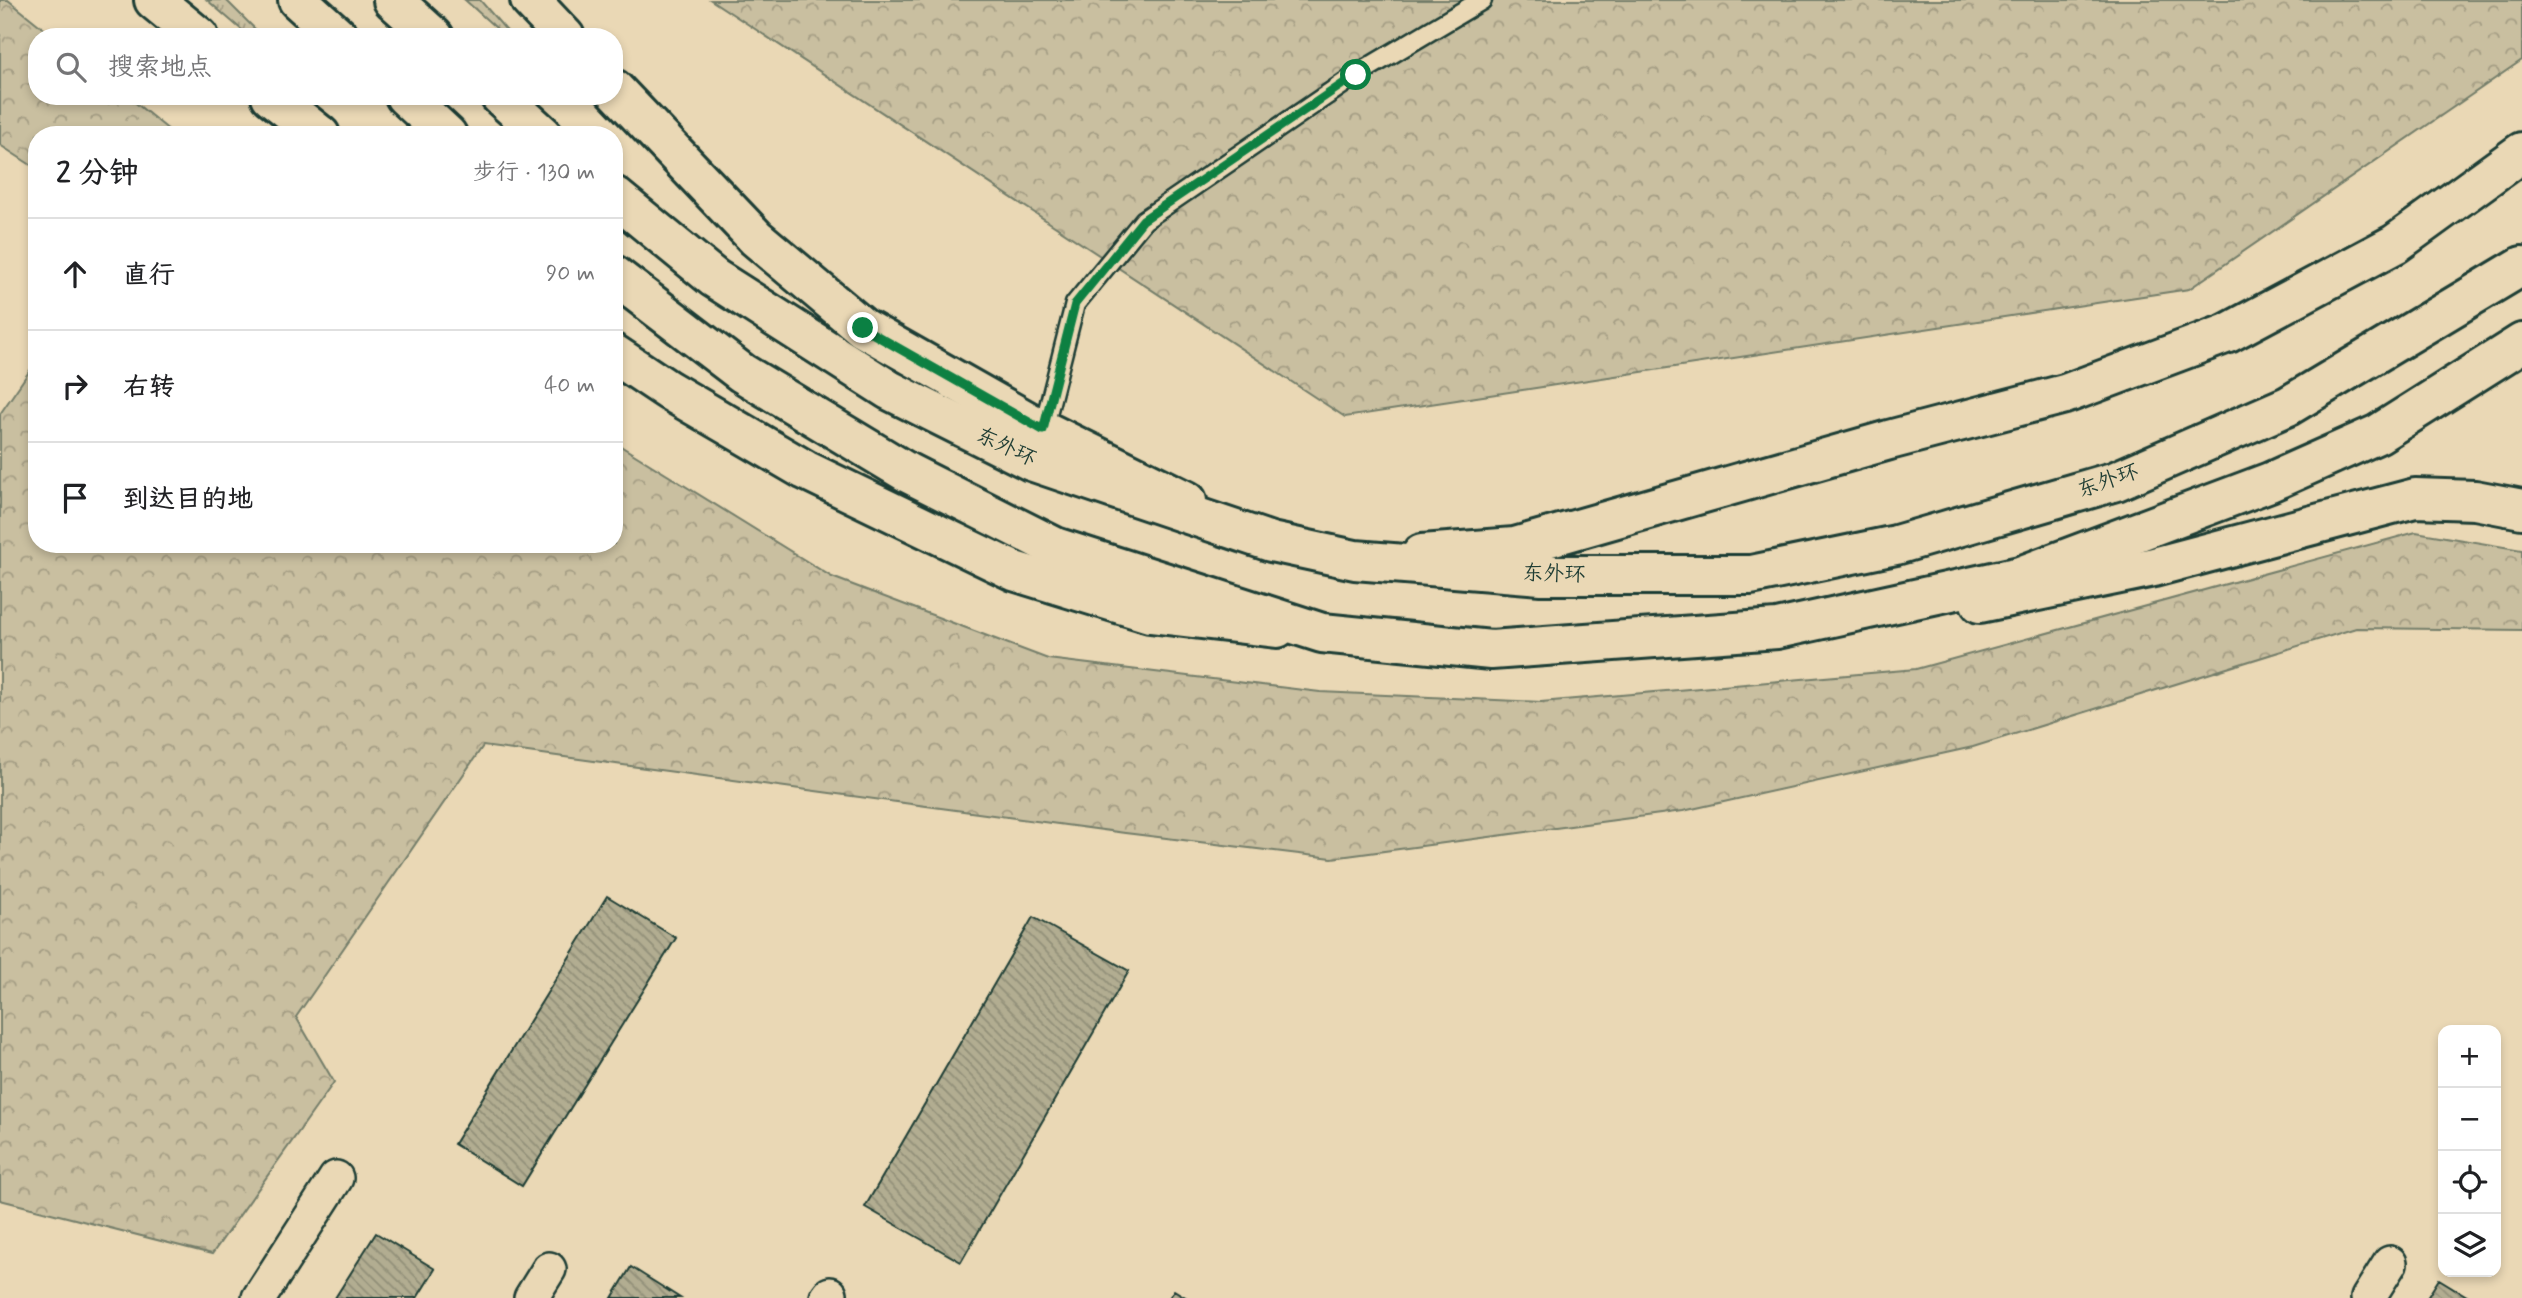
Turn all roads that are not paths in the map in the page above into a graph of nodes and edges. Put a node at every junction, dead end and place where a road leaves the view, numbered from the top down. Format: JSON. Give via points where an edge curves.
{"nodes":[{"id":1,"x":154,"y":0,"type":"edge"},
{"id":2,"x":298,"y":0,"type":"edge"},
{"id":3,"x":393,"y":0,"type":"edge"},
{"id":4,"x":530,"y":0,"type":"edge"},
{"id":5,"x":1482,"y":0,"type":"edge"},
{"id":6,"x":188,"y":28,"type":"edge"},
{"id":7,"x":329,"y":28,"type":"edge"},
{"id":8,"x":424,"y":28,"type":"edge"},
{"id":9,"x":556,"y":28,"type":"edge"},
{"id":10,"x":623,"y":99,"type":"edge"},
{"id":11,"x":282,"y":105,"type":"edge"},
{"id":12,"x":415,"y":105,"type":"edge"},
{"id":13,"x":510,"y":105,"type":"edge"},
{"id":14,"x":309,"y":126,"type":"edge"},
{"id":15,"x":437,"y":126,"type":"edge"},
{"id":16,"x":533,"y":126,"type":"edge"},
{"id":17,"x":2522,"y":152,"type":"edge"},
{"id":18,"x":623,"y":203,"type":"edge"},
{"id":19,"x":2522,"y":266,"type":"edge"},
{"id":20,"x":623,"y":282,"type":"edge"},
{"id":21,"x":2522,"y":342,"type":"edge"},
{"id":22,"x":623,"y":360,"type":"edge"},
{"id":23,"x":1043,"y":430,"type":"junction"},
{"id":24,"x":2522,"y":509,"type":"edge"},
{"id":25,"x":1270,"y":542,"type":"junction"},
{"id":26,"x":1355,"y":560,"type":"junction"},
{"id":27,"x":1777,"y":629,"type":"junction"},
{"id":28,"x":1322,"y":633,"type":"junction"},
{"id":29,"x":337,"y":1178,"type":"dead end"},
{"id":30,"x":2390,"y":1263,"type":"dead end"},
{"id":31,"x":550,"y":1269,"type":"dead end"},
{"id":32,"x":259,"y":1298,"type":"edge"},
{"id":33,"x":531,"y":1298,"type":"edge"},
{"id":34,"x":2368,"y":1298,"type":"edge"}],
"edges":[{"from":1,"to":6,"type":"main road"},
{"from":2,"to":7,"type":"main road"},
{"from":3,"to":8,"type":"main road"},
{"from":4,"to":9,"type":"main road"},
{"from":5,"to":23,"type":"lane","via":[[1356,75],[1143,220],[1075,304]]},
{"from":10,"to":23,"type":"main road","via":[[756,239],[863,328]]},
{"from":11,"to":14,"type":"main road"},
{"from":12,"to":15,"type":"main road"},
{"from":13,"to":16,"type":"main road"},
{"from":17,"to":26,"type":"main road","via":[[2395,244],[2240,327],[2065,394],[1515,547]]},
{"from":18,"to":25,"type":"main road","name":"东外环","via":[[713,278],[889,390],[1031,461]]},
{"from":19,"to":26,"type":"main road","name":"东外环","via":[[2288,406],[2116,481],[1896,545],[1751,575],[1541,575]]},
{"from":20,"to":28,"type":"main road","via":[[742,373],[920,479],[1055,547]]},
{"from":21,"to":27,"type":"main road","via":[[2378,433],[2270,482],[2020,576]]},
{"from":22,"to":28,"type":"main road","via":[[805,470],[1014,571],[1150,613]]},
{"from":23,"to":25,"type":"main road"},
{"from":24,"to":27,"type":"main road","via":[[2475,500],[2415,498],[2154,567],[1979,603]]},
{"from":25,"to":26,"type":"main road","name":"东外环"},
{"from":27,"to":28,"type":"main road","via":[[1492,650]]},
{"from":29,"to":32,"type":"street"},
{"from":30,"to":34,"type":"street"},
{"from":31,"to":33,"type":"street"}]}
